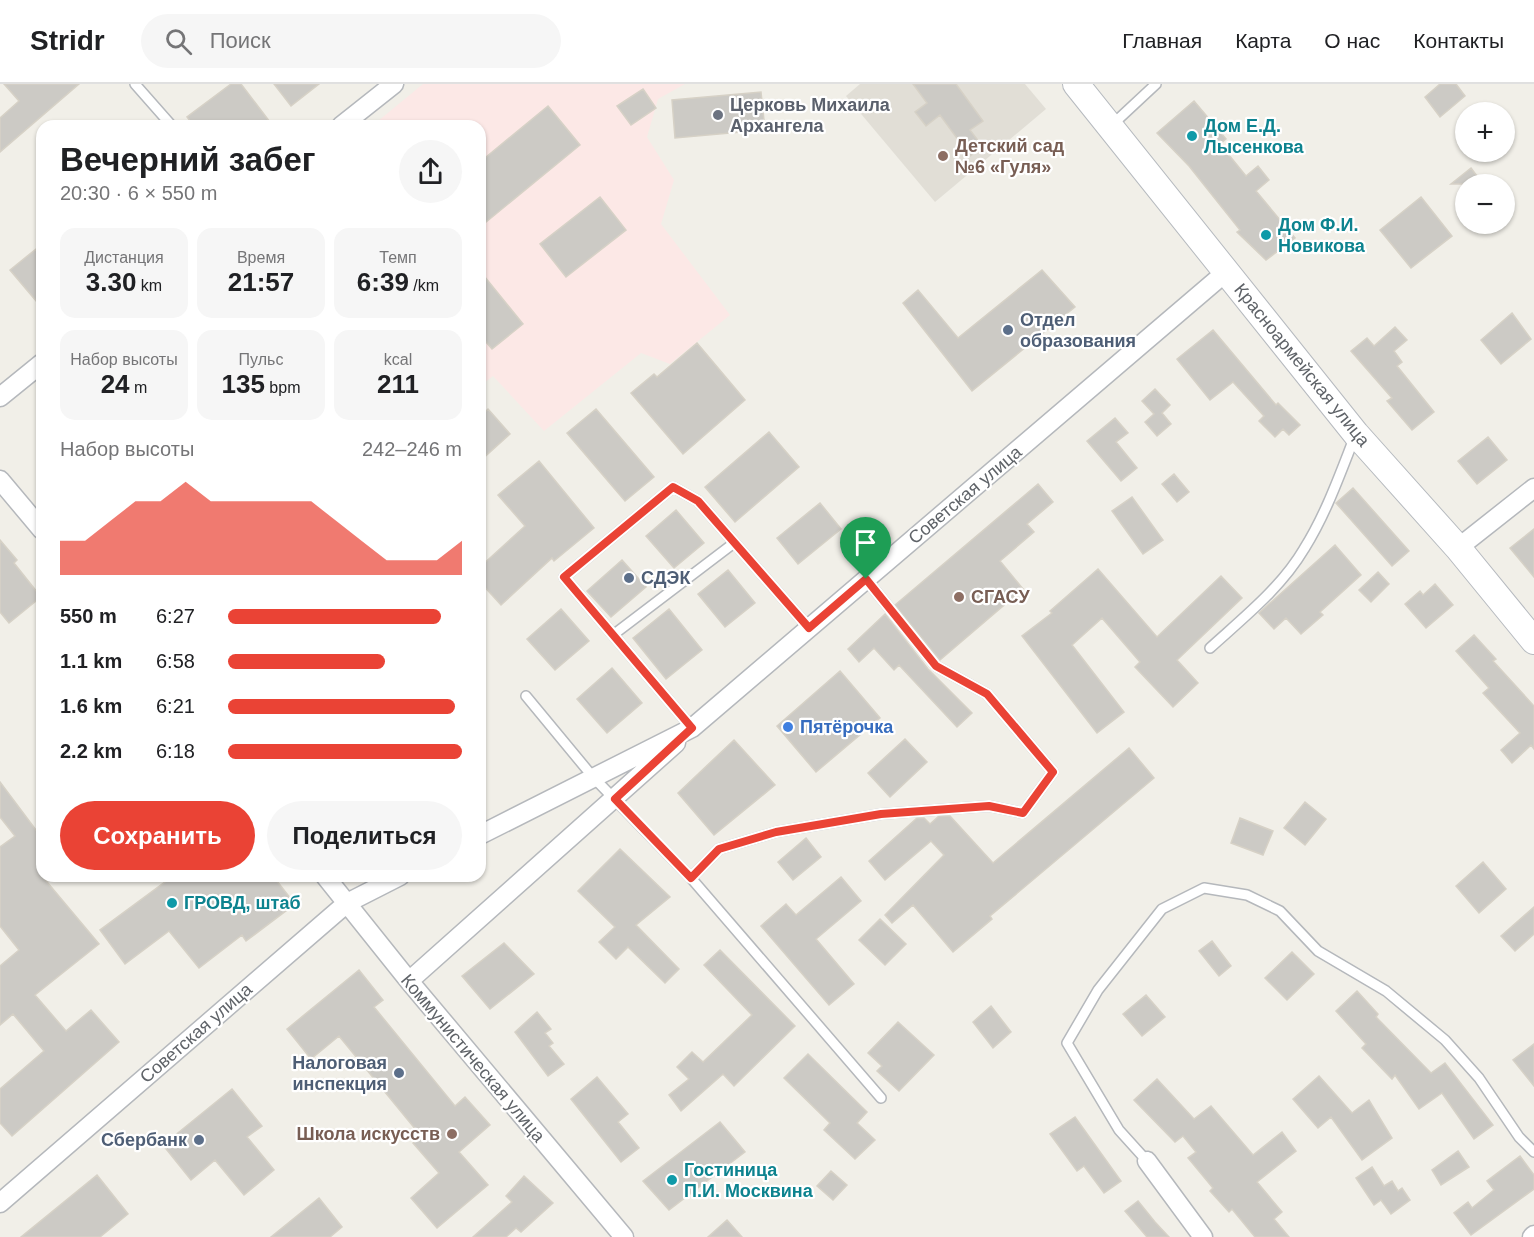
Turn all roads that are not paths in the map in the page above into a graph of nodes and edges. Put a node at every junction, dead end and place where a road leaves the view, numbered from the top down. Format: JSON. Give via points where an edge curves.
{"nodes":[{"id":1,"x":135,"y":84,"type":"edge"},
{"id":2,"x":394,"y":84,"type":"edge"},
{"id":3,"x":1076,"y":84,"type":"edge"},
{"id":4,"x":1156,"y":84,"type":"edge"},
{"id":5,"x":167,"y":120,"type":"edge"},
{"id":6,"x":349,"y":120,"type":"edge"},
{"id":7,"x":1110,"y":127,"type":"junction"},
{"id":8,"x":1227,"y":272,"type":"junction"},
{"id":9,"x":36,"y":368,"type":"edge"},
{"id":10,"x":0,"y":397,"type":"edge"},
{"id":11,"x":1356,"y":434,"type":"junction"},
{"id":12,"x":0,"y":480,"type":"edge"},
{"id":13,"x":1534,"y":488,"type":"edge"},
{"id":14,"x":36,"y":523,"type":"edge"},
{"id":15,"x":734,"y":543,"type":"junction"},
{"id":16,"x":1458,"y":548,"type":"junction"},
{"id":17,"x":866,"y":579,"type":"junction"},
{"id":18,"x":809,"y":628,"type":"junction"},
{"id":19,"x":613,"y":635,"type":"junction"},
{"id":20,"x":1534,"y":641,"type":"edge"},
{"id":21,"x":1210,"y":648,"type":"dead end"},
{"id":22,"x":526,"y":696,"type":"dead end"},
{"id":23,"x":692,"y":728,"type":"junction"},
{"id":24,"x":593,"y":777,"type":"junction"},
{"id":25,"x":615,"y":799,"type":"junction"},
{"id":26,"x":486,"y":832,"type":"edge"},
{"id":27,"x":691,"y":878,"type":"junction"},
{"id":28,"x":330,"y":882,"type":"edge"},
{"id":29,"x":388,"y":882,"type":"edge"},
{"id":30,"x":347,"y":903,"type":"junction"},
{"id":31,"x":409,"y":981,"type":"junction"},
{"id":32,"x":881,"y":1098,"type":"dead end"},
{"id":33,"x":1534,"y":1152,"type":"edge"},
{"id":34,"x":1147,"y":1161,"type":"joint"},
{"id":35,"x":0,"y":1203,"type":"edge"},
{"id":36,"x":624,"y":1237,"type":"edge"},
{"id":37,"x":1203,"y":1237,"type":"edge"}],
"edges":[{"from":1,"to":5,"type":"lane"},
{"from":2,"to":6,"type":"street"},
{"from":3,"to":7,"type":"main road","name":"Красноармейская улица"},
{"from":4,"to":7,"type":"lane"},
{"from":7,"to":8,"type":"main road","name":"Красноармейская улица"},
{"from":8,"to":11,"type":"main road","name":"Красноармейская улица"},
{"from":8,"to":17,"type":"street","name":"Советская улица"},
{"from":9,"to":10,"type":"street"},
{"from":11,"to":16,"type":"main road","name":"Красноармейская улица"},
{"from":11,"to":21,"type":"lane","via":[[1304,549],[1266,597]]},
{"from":12,"to":14,"type":"street"},
{"from":13,"to":16,"type":"street"},
{"from":15,"to":18,"type":"lane"},
{"from":15,"to":19,"type":"lane"},
{"from":15,"to":19,"type":"lane","via":[[698,501],[673,487],[564,577]]},
{"from":16,"to":20,"type":"main road","name":"Красноармейская улица"},
{"from":17,"to":18,"type":"street","name":"Советская улица"},
{"from":17,"to":27,"type":"lane","via":[[936,666],[987,694],[1053,772],[1023,813],[989,806],[892,813],[776,832],[719,849]]},
{"from":18,"to":23,"type":"street","name":"Советская улица"},
{"from":19,"to":23,"type":"lane"},
{"from":22,"to":24,"type":"lane"},
{"from":23,"to":24,"type":"street","name":"Советская улица"},
{"from":23,"to":25,"type":"street"},
{"from":24,"to":25,"type":"lane"},
{"from":24,"to":26,"type":"street","name":"Советская улица"},
{"from":25,"to":27,"type":"lane"},
{"from":25,"to":31,"type":"street"},
{"from":27,"to":32,"type":"lane"},
{"from":28,"to":30,"type":"street","name":"Коммунистическая улица"},
{"from":29,"to":30,"type":"street","name":"Советская улица"},
{"from":30,"to":31,"type":"street","name":"Коммунистическая улица"},
{"from":30,"to":35,"type":"street","name":"Советская улица"},
{"from":31,"to":36,"type":"street","name":"Коммунистическая улица"},
{"from":33,"to":34,"type":"lane","via":[[1445,1040],[1386,991],[1318,951],[1280,911],[1247,895],[1204,888],[1162,909],[1098,990],[1066,1043],[1119,1130]]},
{"from":34,"to":37,"type":"street"}]}
